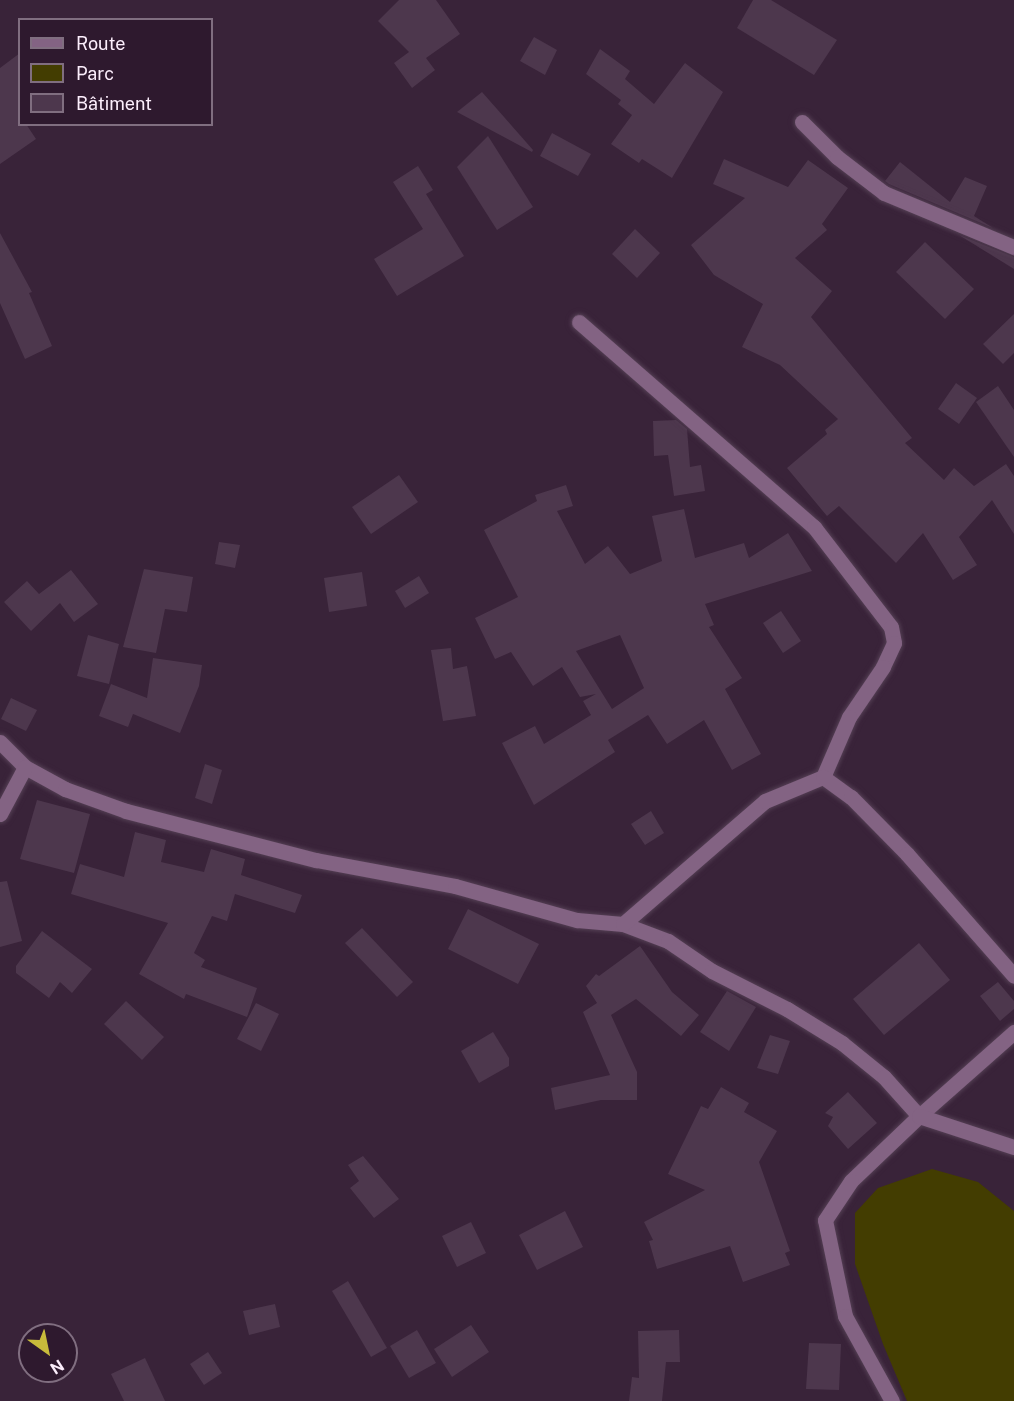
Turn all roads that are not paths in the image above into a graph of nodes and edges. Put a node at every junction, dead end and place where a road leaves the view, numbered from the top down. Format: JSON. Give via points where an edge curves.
{"nodes":[{"id":1,"x":802,"y":122,"type":"dead end"},
{"id":2,"x":1014,"y":247,"type":"edge"},
{"id":3,"x":579,"y":322,"type":"dead end"},
{"id":4,"x":0,"y":742,"type":"edge"},
{"id":5,"x":25,"y":767,"type":"junction"},
{"id":6,"x":823,"y":777,"type":"junction"},
{"id":7,"x":0,"y":814,"type":"edge"},
{"id":8,"x":623,"y":924,"type":"junction"},
{"id":9,"x":1014,"y":976,"type":"edge"},
{"id":10,"x":1014,"y":1032,"type":"edge"},
{"id":11,"x":919,"y":1116,"type":"junction"},
{"id":12,"x":1014,"y":1147,"type":"edge"},
{"id":13,"x":892,"y":1401,"type":"edge"}],
"edges":[{"from":1,"to":2,"type":"street","via":[[837,157],[884,193]]},
{"from":3,"to":6,"type":"street","via":[[814,527],[891,627],[894,643],[883,667],[849,717]]},
{"from":4,"to":5,"type":"street"},
{"from":5,"to":7,"type":"street"},
{"from":5,"to":8,"type":"street","via":[[65,789],[126,811],[316,860],[455,886],[577,920]]},
{"from":6,"to":8,"type":"street","via":[[765,801]]},
{"from":6,"to":9,"type":"street","via":[[851,797],[907,854]]},
{"from":8,"to":11,"type":"street","via":[[668,940],[712,971],[788,1009],[842,1043],[884,1077]]},
{"from":10,"to":11,"type":"street"},
{"from":11,"to":12,"type":"street"},
{"from":11,"to":13,"type":"street","via":[[851,1181],[825,1220],[845,1316]]}]}
